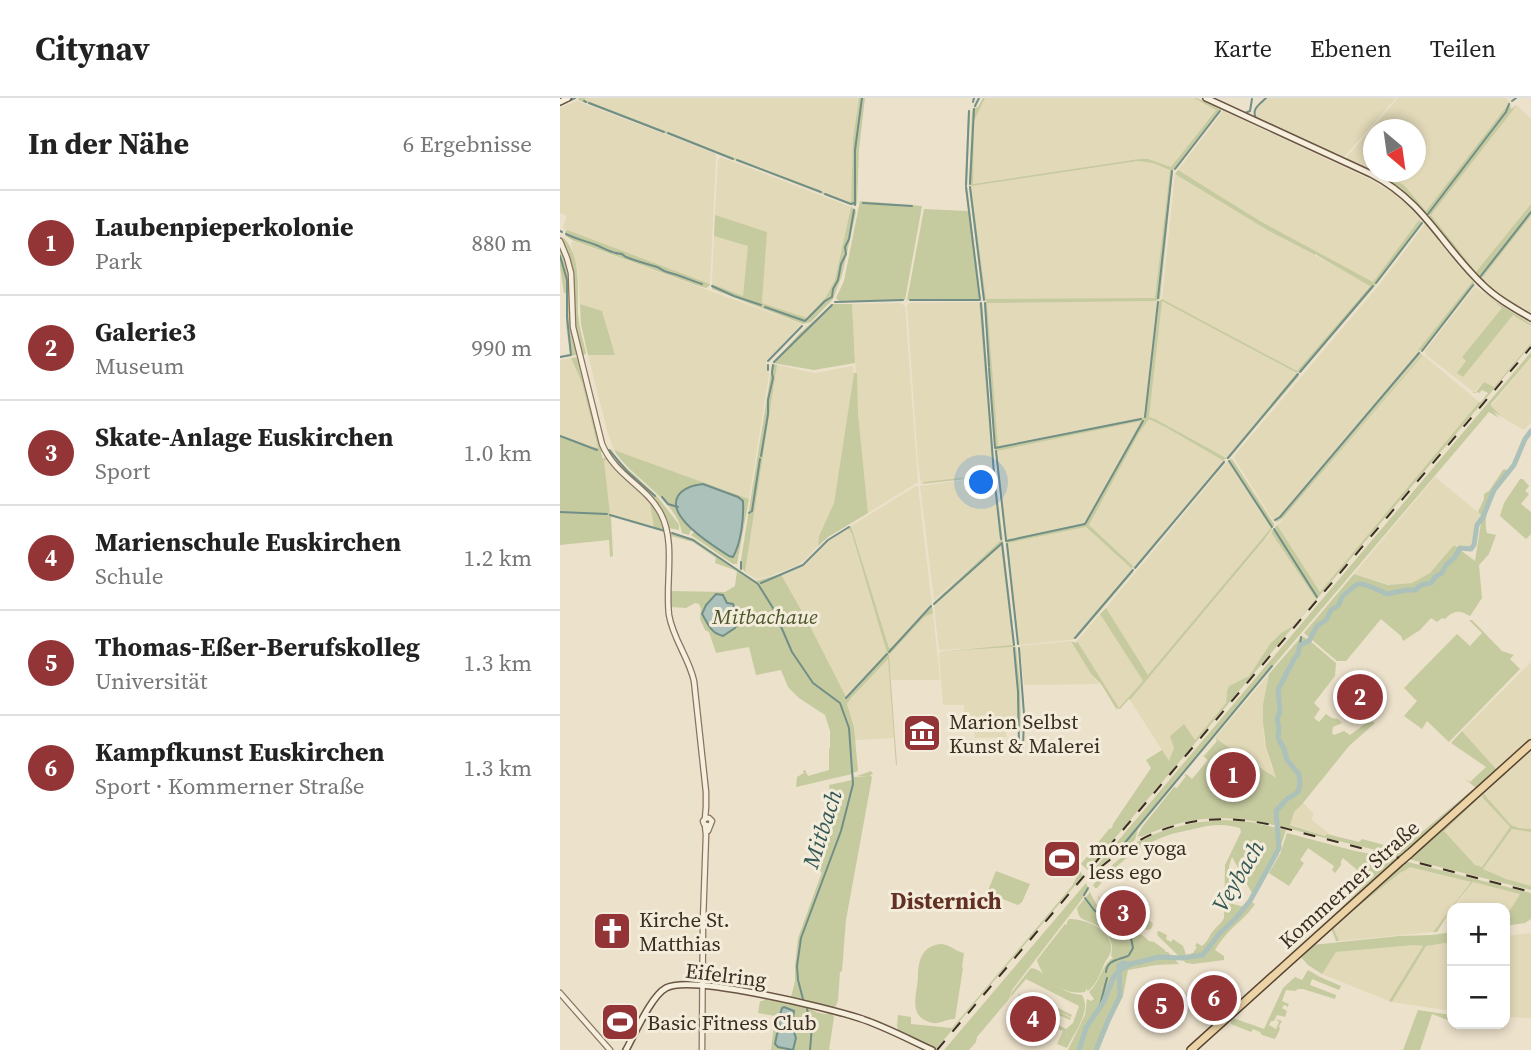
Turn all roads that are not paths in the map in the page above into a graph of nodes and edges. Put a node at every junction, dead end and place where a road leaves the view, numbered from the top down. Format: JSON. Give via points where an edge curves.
{"nodes":[{"id":1,"x":568,"y":98,"type":"edge"},
{"id":2,"x":1206,"y":98,"type":"edge"},
{"id":3,"x":560,"y":102,"type":"edge"},
{"id":4,"x":560,"y":241,"type":"edge"},
{"id":5,"x":1531,"y":318,"type":"edge"},
{"id":6,"x":1531,"y":744,"type":"edge"},
{"id":7,"x":702,"y":985,"type":"junction"},
{"id":8,"x":560,"y":993,"type":"edge"},
{"id":9,"x":610,"y":1050,"type":"edge"},
{"id":10,"x":626,"y":1050,"type":"edge"},
{"id":11,"x":702,"y":1050,"type":"edge"},
{"id":12,"x":932,"y":1050,"type":"edge"},
{"id":13,"x":1191,"y":1050,"type":"edge"}],
"edges":[{"from":1,"to":3,"type":"main road"},
{"from":2,"to":5,"type":"main road","via":[[1394,188],[1421,212],[1482,285]]},
{"from":4,"to":7,"type":"street","via":[[571,273],[573,327],[602,444],[618,469],[654,502],[666,527],[669,614],[693,678],[707,818],[712,821],[706,835]]},
{"from":6,"to":13,"type":"main road","name":"Kommerner Straße","bridge":true},
{"from":7,"to":10,"type":"main road","name":"Eifelring","via":[[675,985],[661,991]]},
{"from":7,"to":11,"type":"street"},
{"from":7,"to":12,"type":"main road","name":"Eifelring","via":[[845,1014]]},
{"from":8,"to":9,"type":"street"}]}
